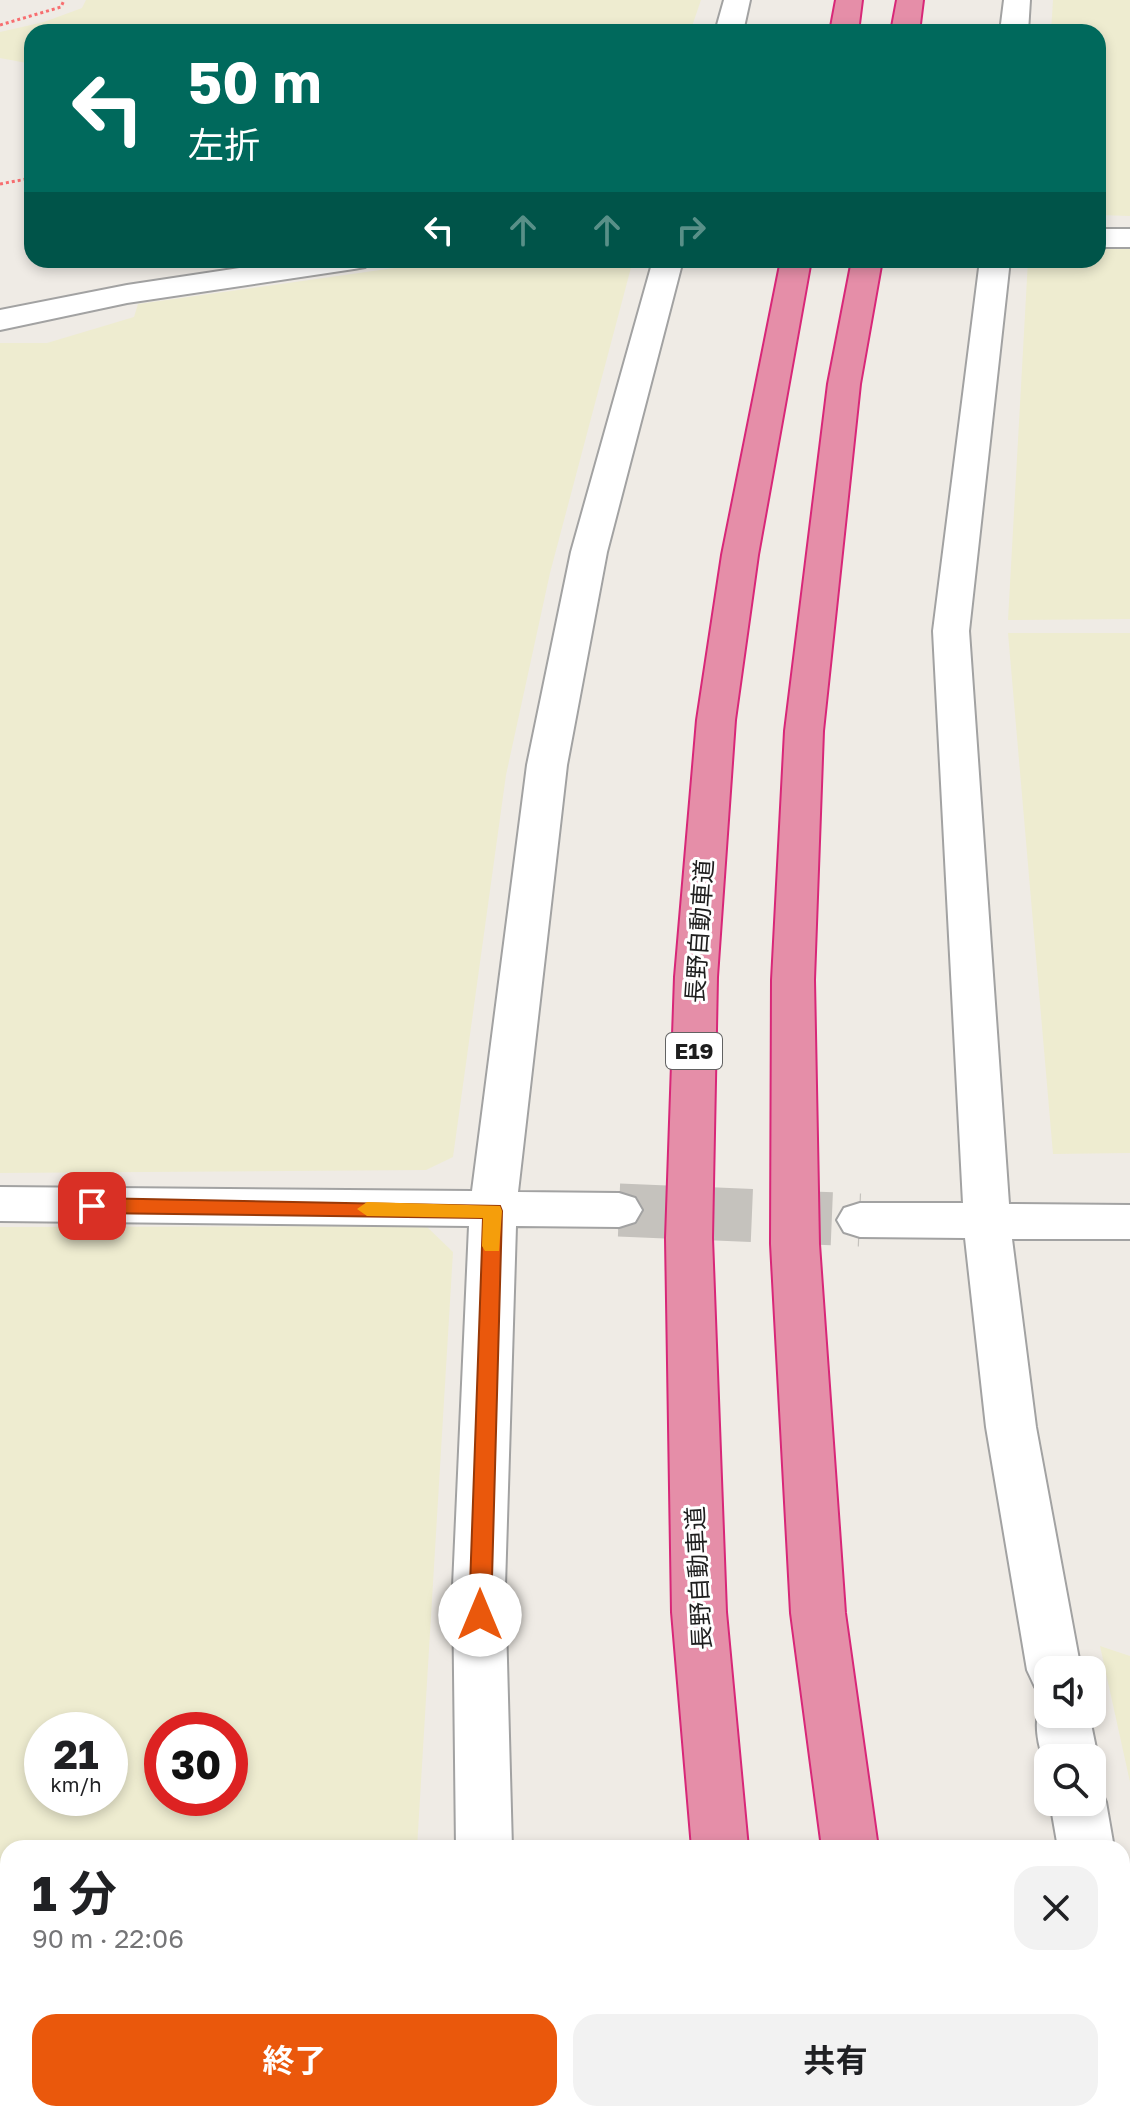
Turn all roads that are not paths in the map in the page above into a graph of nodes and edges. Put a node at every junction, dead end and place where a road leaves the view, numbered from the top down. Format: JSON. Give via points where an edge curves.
{"nodes":[{"id":1,"x":737,"y":0,"type":"edge"},
{"id":2,"x":849,"y":0,"type":"edge"},
{"id":3,"x":910,"y":0,"type":"edge"},
{"id":4,"x":1017,"y":0,"type":"edge"},
{"id":5,"x":731,"y":24,"type":"edge"},
{"id":6,"x":845,"y":24,"type":"edge"},
{"id":7,"x":906,"y":24,"type":"edge"},
{"id":8,"x":1015,"y":24,"type":"edge"},
{"id":9,"x":1106,"y":238,"type":"edge"},
{"id":10,"x":1130,"y":238,"type":"edge"},
{"id":11,"x":301,"y":268,"type":"edge"},
{"id":12,"x":666,"y":268,"type":"edge"},
{"id":13,"x":794,"y":268,"type":"edge"},
{"id":14,"x":866,"y":268,"type":"edge"},
{"id":15,"x":994,"y":268,"type":"edge"},
{"id":16,"x":0,"y":320,"type":"edge"},
{"id":17,"x":0,"y":1204,"type":"edge"},
{"id":18,"x":619,"y":1210,"type":"dead end"},
{"id":19,"x":493,"y":1211,"type":"junction"},
{"id":20,"x":860,"y":1220,"type":"tunnel mouth"},
{"id":21,"x":987,"y":1222,"type":"junction"},
{"id":22,"x":1130,"y":1222,"type":"edge"},
{"id":23,"x":1052,"y":1656,"type":"edge"},
{"id":24,"x":1080,"y":1816,"type":"edge"},
{"id":25,"x":484,"y":1840,"type":"edge"},
{"id":26,"x":719,"y":1840,"type":"edge"},
{"id":27,"x":849,"y":1840,"type":"edge"},
{"id":28,"x":1085,"y":1840,"type":"edge"}],
"edges":[{"from":1,"to":5,"type":"street"},
{"from":2,"to":6,"type":"highway"},
{"from":3,"to":7,"type":"highway"},
{"from":4,"to":8,"type":"street"},
{"from":9,"to":10,"type":"street"},
{"from":11,"to":16,"type":"street"},
{"from":12,"to":19,"type":"street","via":[[589,552],[547,765]]},
{"from":13,"to":26,"type":"highway","name":"長野自動車道","number":"E19","via":[[740,555],[716,720],[696,977],[689,1238],[699,1612]]},
{"from":14,"to":27,"type":"highway","via":[[842,399],[804,731],[793,980],[795,1244],[818,1613]]},
{"from":15,"to":21,"type":"street","via":[[951,631]]},
{"from":17,"to":19,"type":"street"},
{"from":18,"to":19,"type":"street"},
{"from":19,"to":25,"type":"street","via":[[479,1586]]},
{"from":20,"to":21,"type":"street"},
{"from":21,"to":22,"type":"street"},
{"from":21,"to":23,"type":"street","via":[[1011,1427]]},
{"from":24,"to":28,"type":"street"}]}
